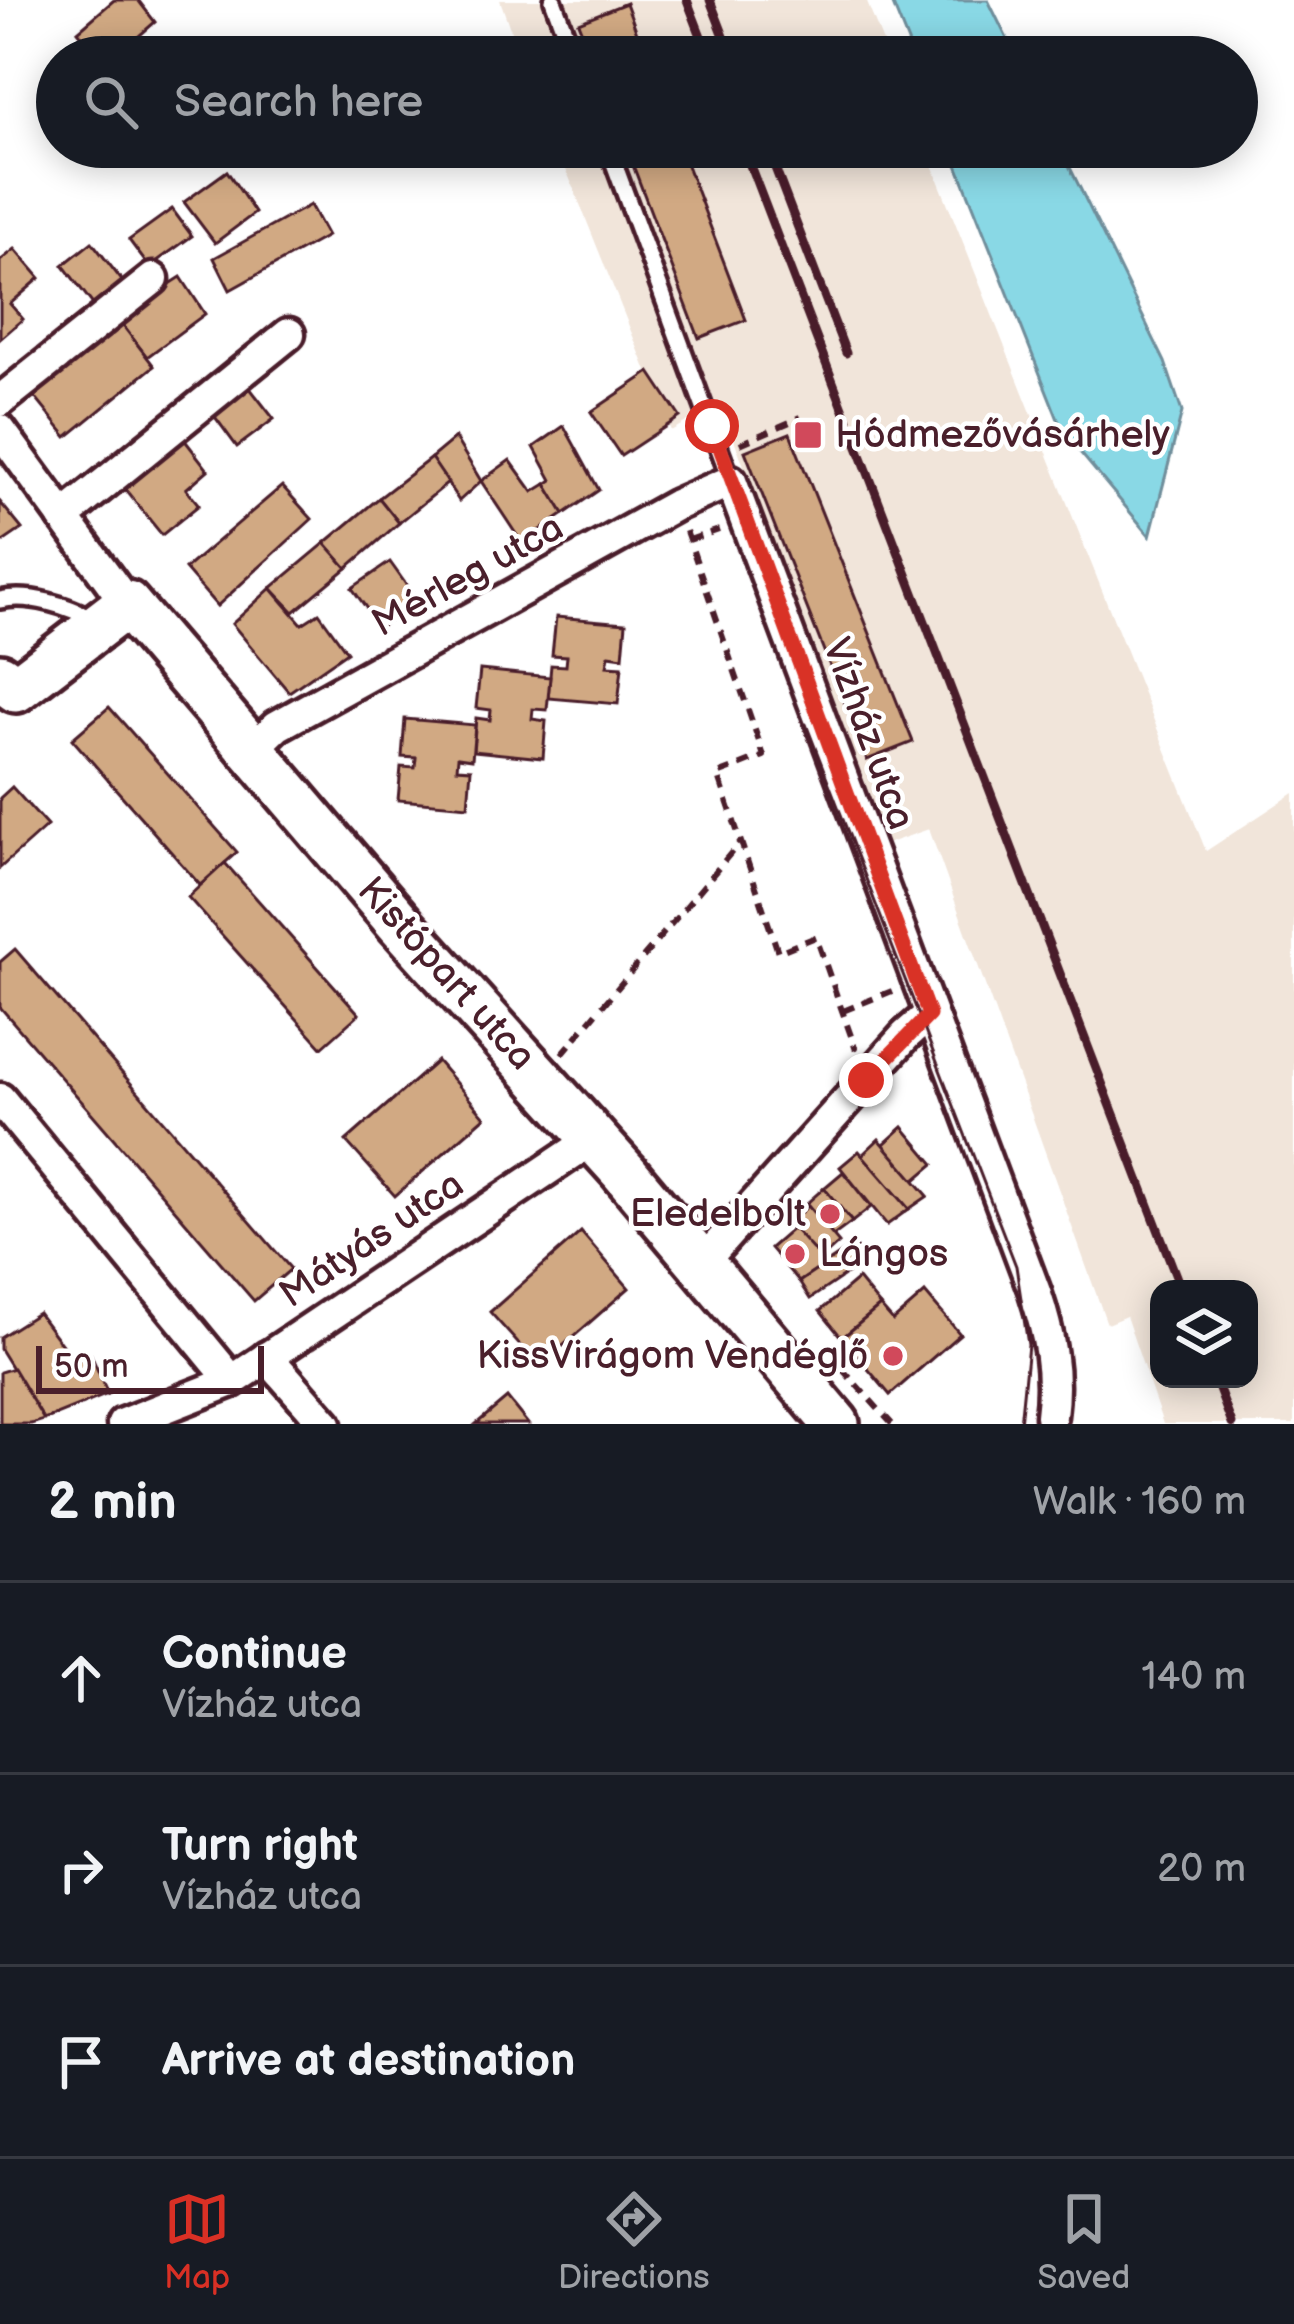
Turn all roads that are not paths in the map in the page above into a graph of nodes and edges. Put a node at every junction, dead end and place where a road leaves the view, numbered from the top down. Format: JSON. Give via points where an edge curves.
{"nodes":[{"id":1,"x":553,"y":0,"type":"edge"},
{"id":2,"x":566,"y":36,"type":"edge"},
{"id":3,"x":616,"y":168,"type":"edge"},
{"id":4,"x":153,"y":279,"type":"dead end"},
{"id":5,"x":289,"y":334,"type":"dead end"},
{"id":6,"x":0,"y":401,"type":"edge"},
{"id":7,"x":0,"y":430,"type":"edge"},
{"id":8,"x":731,"y":481,"type":"junction"},
{"id":9,"x":63,"y":517,"type":"junction"},
{"id":10,"x":0,"y":600,"type":"edge"},
{"id":11,"x":114,"y":613,"type":"junction"},
{"id":12,"x":5,"y":690,"type":"edge"},
{"id":13,"x":251,"y":751,"type":"junction"},
{"id":14,"x":929,"y":1015,"type":"junction"},
{"id":15,"x":0,"y":1099,"type":"edge"},
{"id":16,"x":593,"y":1138,"type":"junction"},
{"id":17,"x":700,"y":1265,"type":"junction"},
{"id":18,"x":267,"y":1357,"type":"junction"},
{"id":19,"x":232,"y":1381,"type":"junction"},
{"id":20,"x":1051,"y":1416,"type":"dead end"},
{"id":21,"x":123,"y":1424,"type":"edge"},
{"id":22,"x":326,"y":1424,"type":"edge"},
{"id":23,"x":836,"y":1424,"type":"edge"}],
"edges":[{"from":1,"to":2,"type":"lane"},
{"from":3,"to":8,"type":"lane"},
{"from":4,"to":6,"type":"street"},
{"from":5,"to":9,"type":"street"},
{"from":7,"to":9,"type":"street","name":"Kistópart utca"},
{"from":8,"to":13,"type":"street","name":"Mérleg utca","via":[[277,726]]},
{"from":8,"to":14,"type":"street","name":"Vízház utca"},
{"from":9,"to":11,"type":"street","name":"Kistópart utca"},
{"from":10,"to":11,"type":"lane"},
{"from":11,"to":12,"type":"street"},
{"from":11,"to":13,"type":"street","name":"Kistópart utca"},
{"from":13,"to":16,"type":"street","name":"Kistópart utca"},
{"from":14,"to":17,"type":"street"},
{"from":14,"to":20,"type":"street","name":"Vízház utca","via":[[1048,1333]]},
{"from":15,"to":19,"type":"street"},
{"from":16,"to":17,"type":"street","name":"Kistópart utca"},
{"from":16,"to":18,"type":"street","name":"Mátyás utca"},
{"from":17,"to":23,"type":"street","name":"Kistópart utca"},
{"from":18,"to":19,"type":"street","name":"Mátyás utca"},
{"from":18,"to":22,"type":"street"},
{"from":19,"to":21,"type":"street","name":"Mátyás utca"}]}
